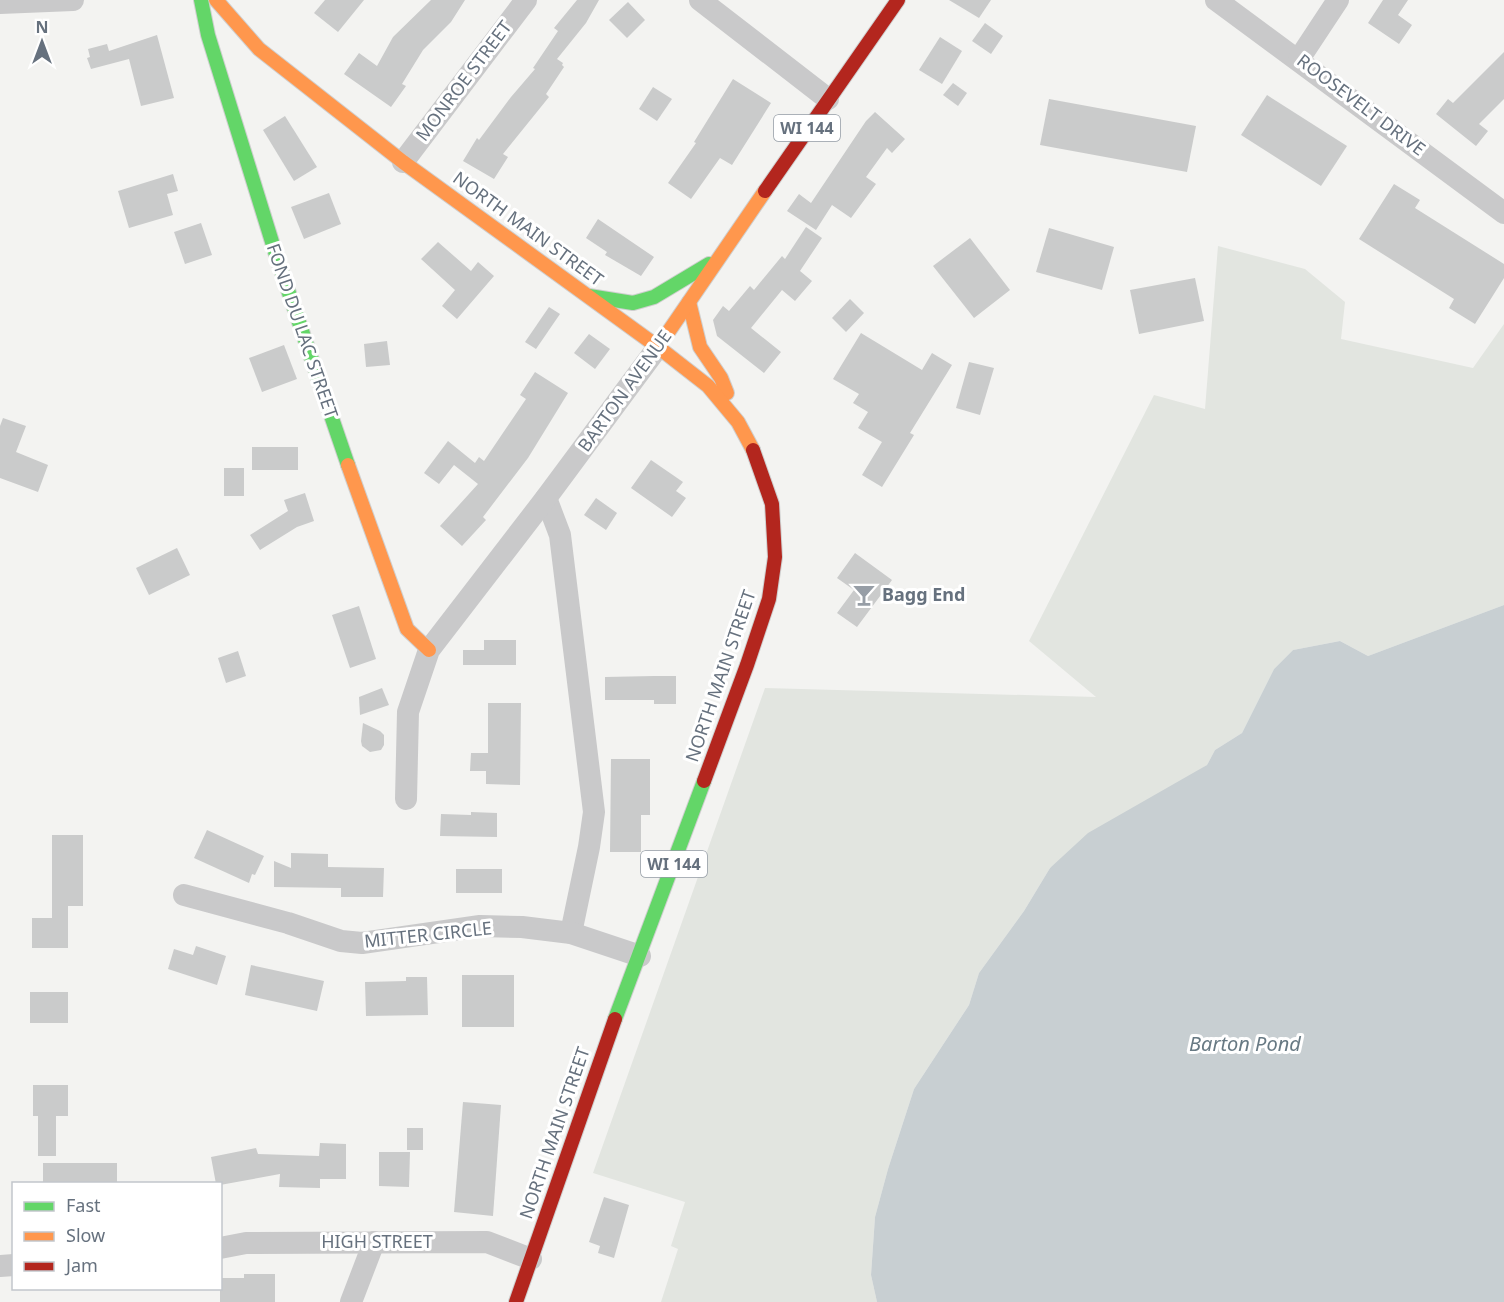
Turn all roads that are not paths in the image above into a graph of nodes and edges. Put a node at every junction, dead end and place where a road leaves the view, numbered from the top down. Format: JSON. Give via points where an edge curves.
{"nodes":[{"id":1,"x":73,"y":0,"type":"edge"},
{"id":2,"x":201,"y":0,"type":"edge"},
{"id":3,"x":216,"y":0,"type":"edge"},
{"id":4,"x":525,"y":0,"type":"edge"},
{"id":5,"x":700,"y":0,"type":"edge"},
{"id":6,"x":898,"y":0,"type":"edge"},
{"id":7,"x":1216,"y":0,"type":"edge"},
{"id":8,"x":1338,"y":0,"type":"edge"},
{"id":9,"x":0,"y":3,"type":"edge"},
{"id":10,"x":1299,"y":59,"type":"junction"},
{"id":11,"x":828,"y":99,"type":"junction"},
{"id":12,"x":404,"y":162,"type":"junction"},
{"id":13,"x":1501,"y":202,"type":"edge"},
{"id":14,"x":718,"y":258,"type":"junction"},
{"id":15,"x":589,"y":296,"type":"junction"},
{"id":16,"x":689,"y":302,"type":"junction"},
{"id":17,"x":658,"y":347,"type":"junction"},
{"id":18,"x":738,"y":422,"type":"junction"},
{"id":19,"x":546,"y":498,"type":"junction"},
{"id":20,"x":429,"y":650,"type":"junction"},
{"id":21,"x":406,"y":800,"type":"dead end"},
{"id":22,"x":184,"y":895,"type":"dead end"},
{"id":23,"x":571,"y":933,"type":"junction"},
{"id":24,"x":639,"y":956,"type":"junction"},
{"id":25,"x":374,"y":1242,"type":"junction"},
{"id":26,"x":222,"y":1248,"type":"edge"},
{"id":27,"x":531,"y":1259,"type":"junction"},
{"id":28,"x":351,"y":1302,"type":"edge"},
{"id":29,"x":516,"y":1302,"type":"edge"}],
"edges":[{"from":1,"to":9,"type":"street"},
{"from":2,"to":20,"type":"main road","name":"FOND DU LAC STREET","via":[[277,258],[389,583],[407,629]]},
{"from":3,"to":12,"type":"main road","name":"NORTH MAIN STREET","via":[[259,49]]},
{"from":4,"to":12,"type":"street","name":"MONROE STREET"},
{"from":5,"to":11,"type":"street"},
{"from":6,"to":11,"type":"main road","name":"BARTON AVENUE","number":"WI 144"},
{"from":7,"to":10,"type":"street","name":"ROOSEVELT DRIVE"},
{"from":8,"to":10,"type":"street"},
{"from":10,"to":13,"type":"street","name":"ROOSEVELT DRIVE"},
{"from":11,"to":14,"type":"main road","name":"BARTON AVENUE","number":"WI 144"},
{"from":12,"to":15,"type":"main road","name":"NORTH MAIN STREET"},
{"from":14,"to":15,"type":"main road","via":[[654,297],[633,303]]},
{"from":14,"to":16,"type":"main road","name":"BARTON AVENUE","number":"WI 144"},
{"from":15,"to":17,"type":"main road","name":"NORTH MAIN STREET"},
{"from":16,"to":17,"type":"main road","name":"BARTON AVENUE","number":"WI 144"},
{"from":16,"to":18,"type":"main road","via":[[700,347],[722,378]]},
{"from":17,"to":18,"type":"main road","name":"NORTH MAIN STREET","number":"WI 144","via":[[708,386]]},
{"from":17,"to":19,"type":"street","name":"BARTON AVENUE"},
{"from":18,"to":24,"type":"main road","name":"NORTH MAIN STREET","number":"WI 144","via":[[756,456],[772,504],[775,557],[769,599]]},
{"from":19,"to":20,"type":"street","name":"BARTON AVENUE"},
{"from":19,"to":23,"type":"street","via":[[560,535],[594,812]]},
{"from":20,"to":21,"type":"street","name":"BARTON AVENUE","via":[[408,712]]},
{"from":22,"to":23,"type":"street","name":"MITTER CIRCLE","via":[[341,941],[362,943],[480,926]]},
{"from":23,"to":24,"type":"street","name":"MITTER CIRCLE"},
{"from":24,"to":27,"type":"main road","name":"NORTH MAIN STREET","number":"WI 144"},
{"from":25,"to":26,"type":"street","name":"HIGH STREET","via":[[246,1243]]},
{"from":25,"to":27,"type":"street","name":"HIGH STREET","via":[[487,1242]]},
{"from":25,"to":28,"type":"street"},
{"from":27,"to":29,"type":"main road","name":"NORTH MAIN STREET","number":"WI 144"}]}
